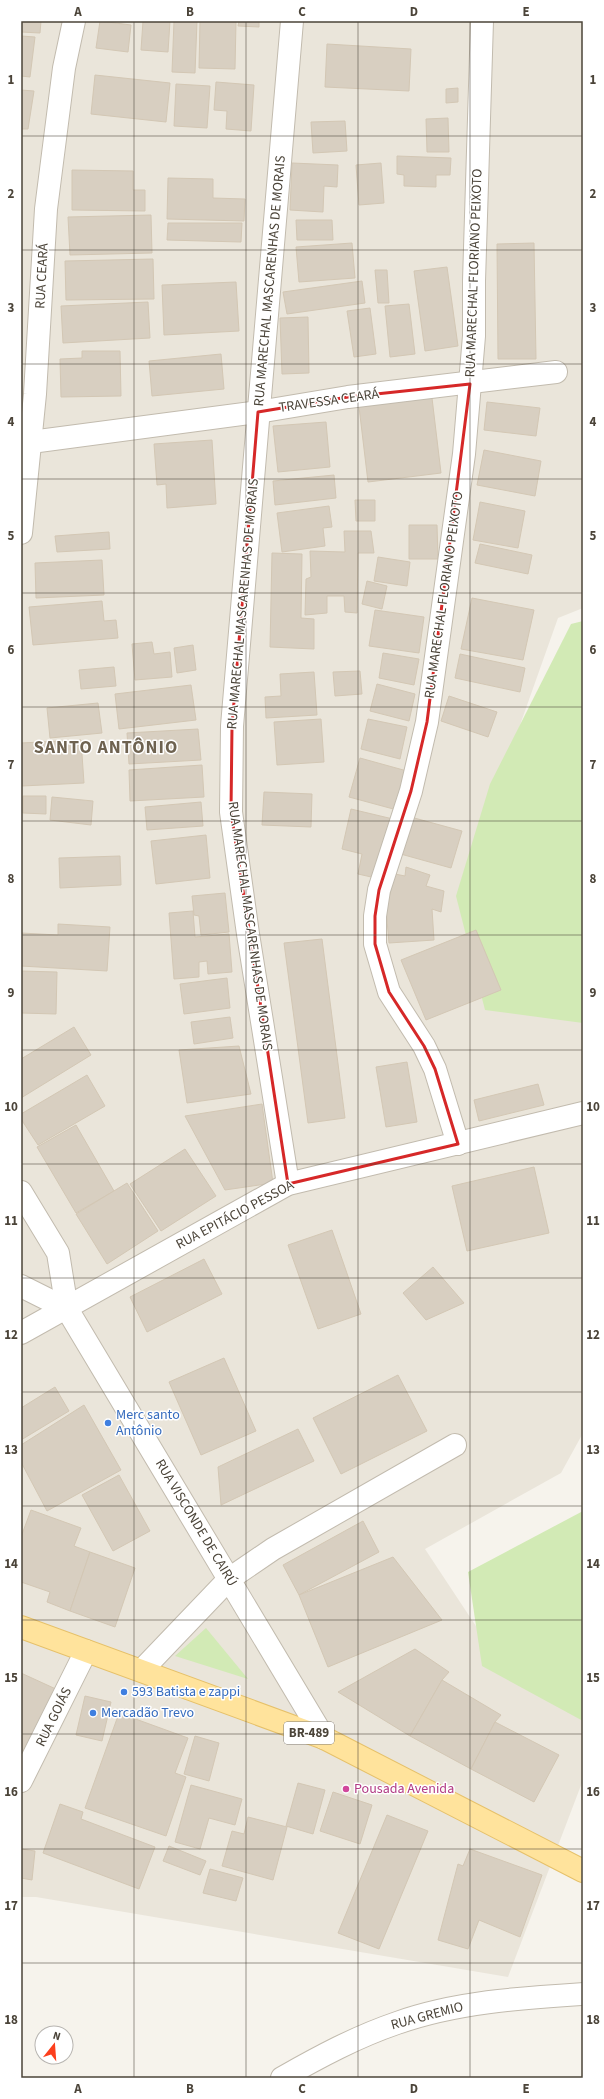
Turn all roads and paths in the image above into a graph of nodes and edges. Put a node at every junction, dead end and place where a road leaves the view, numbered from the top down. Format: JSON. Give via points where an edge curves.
{"nodes":[{"id":1,"x":74,"y":21,"type":"edge"},
{"id":2,"x":292,"y":21,"type":"edge"},
{"id":3,"x":482,"y":21,"type":"edge"},
{"id":4,"x":556,"y":372,"type":"dead end"},
{"id":5,"x":470,"y":384,"type":"junction"},
{"id":6,"x":258,"y":412,"type":"junction"},
{"id":7,"x":31,"y":442,"type":"junction"},
{"id":8,"x":21,"y":533,"type":"edge"},
{"id":9,"x":583,"y":1113,"type":"edge"},
{"id":10,"x":458,"y":1144,"type":"junction"},
{"id":11,"x":288,"y":1184,"type":"junction"},
{"id":12,"x":21,"y":1192,"type":"edge"},
{"id":13,"x":21,"y":1286,"type":"edge"},
{"id":14,"x":67,"y":1309,"type":"junction"},
{"id":15,"x":21,"y":1333,"type":"edge"},
{"id":16,"x":455,"y":1445,"type":"dead end"},
{"id":17,"x":229,"y":1579,"type":"junction"},
{"id":18,"x":21,"y":1628,"type":"edge"},
{"id":19,"x":86,"y":1651,"type":"junction"},
{"id":20,"x":142,"y":1670,"type":"junction"},
{"id":21,"x":324,"y":1738,"type":"junction"},
{"id":22,"x":21,"y":1781,"type":"edge"},
{"id":23,"x":583,"y":1871,"type":"edge"},
{"id":24,"x":583,"y":1994,"type":"edge"},
{"id":25,"x":282,"y":2078,"type":"edge"}],
"edges":[{"from":1,"to":7,"type":"street","name":"RUA CEARÁ","via":[[64,68],[46,209]]},
{"from":2,"to":6,"type":"street","name":"RUA MARECHAL MASCARENHAS DE MORAIS"},
{"from":3,"to":5,"type":"street","name":"RUA MARECHAL FLORIANO PEIXOTO","via":[[474,336]]},
{"from":4,"to":5,"type":"street","name":"TRAVESSA CEARÁ"},
{"from":5,"to":6,"type":"street","name":"TRAVESSA CEARÁ","via":[[348,397]]},
{"from":5,"to":10,"type":"street","name":"RUA MARECHAL FLORIANO PEIXOTO","via":[[464,454],[427,722],[411,791],[379,890],[374,944],[389,992],[424,1046],[435,1069]]},
{"from":6,"to":7,"type":"street","name":"TRAVESSA CEARÁ"},
{"from":6,"to":11,"type":"street","name":"RUA MARECHAL MASCARENHAS DE MORAIS","via":[[232,726],[231,812]]},
{"from":7,"to":8,"type":"street","name":"RUA CEARÁ"},
{"from":9,"to":10,"type":"street","name":"RUA EPITÁCIO PESSOA"},
{"from":10,"to":11,"type":"street","name":"RUA EPITÁCIO PESSOA"},
{"from":11,"to":14,"type":"street","name":"RUA EPITÁCIO PESSOA"},
{"from":12,"to":14,"type":"street","name":"RUA VISCONDE DE CAIRÚ","via":[[58,1253]]},
{"from":13,"to":14,"type":"street"},
{"from":14,"to":15,"type":"street","name":"RUA EPITÁCIO PESSOA"},
{"from":14,"to":17,"type":"street","name":"RUA VISCONDE DE CAIRÚ"},
{"from":16,"to":17,"type":"street","via":[[273,1549]]},
{"from":17,"to":20,"type":"street"},
{"from":17,"to":21,"type":"street","name":"RUA VISCONDE DE CAIRÚ"},
{"from":18,"to":19,"type":"main road","number":"BR-489"},
{"from":19,"to":20,"type":"main road","number":"BR-489"},
{"from":19,"to":22,"type":"street","name":"RUA GOIÁS"},
{"from":20,"to":21,"type":"main road","number":"BR-489"},
{"from":21,"to":23,"type":"main road","number":"BR-489"},
{"from":24,"to":25,"type":"street","name":"RUA GREMIO","via":[[526,1997],[455,2007],[397,2022],[333,2049]]}]}
